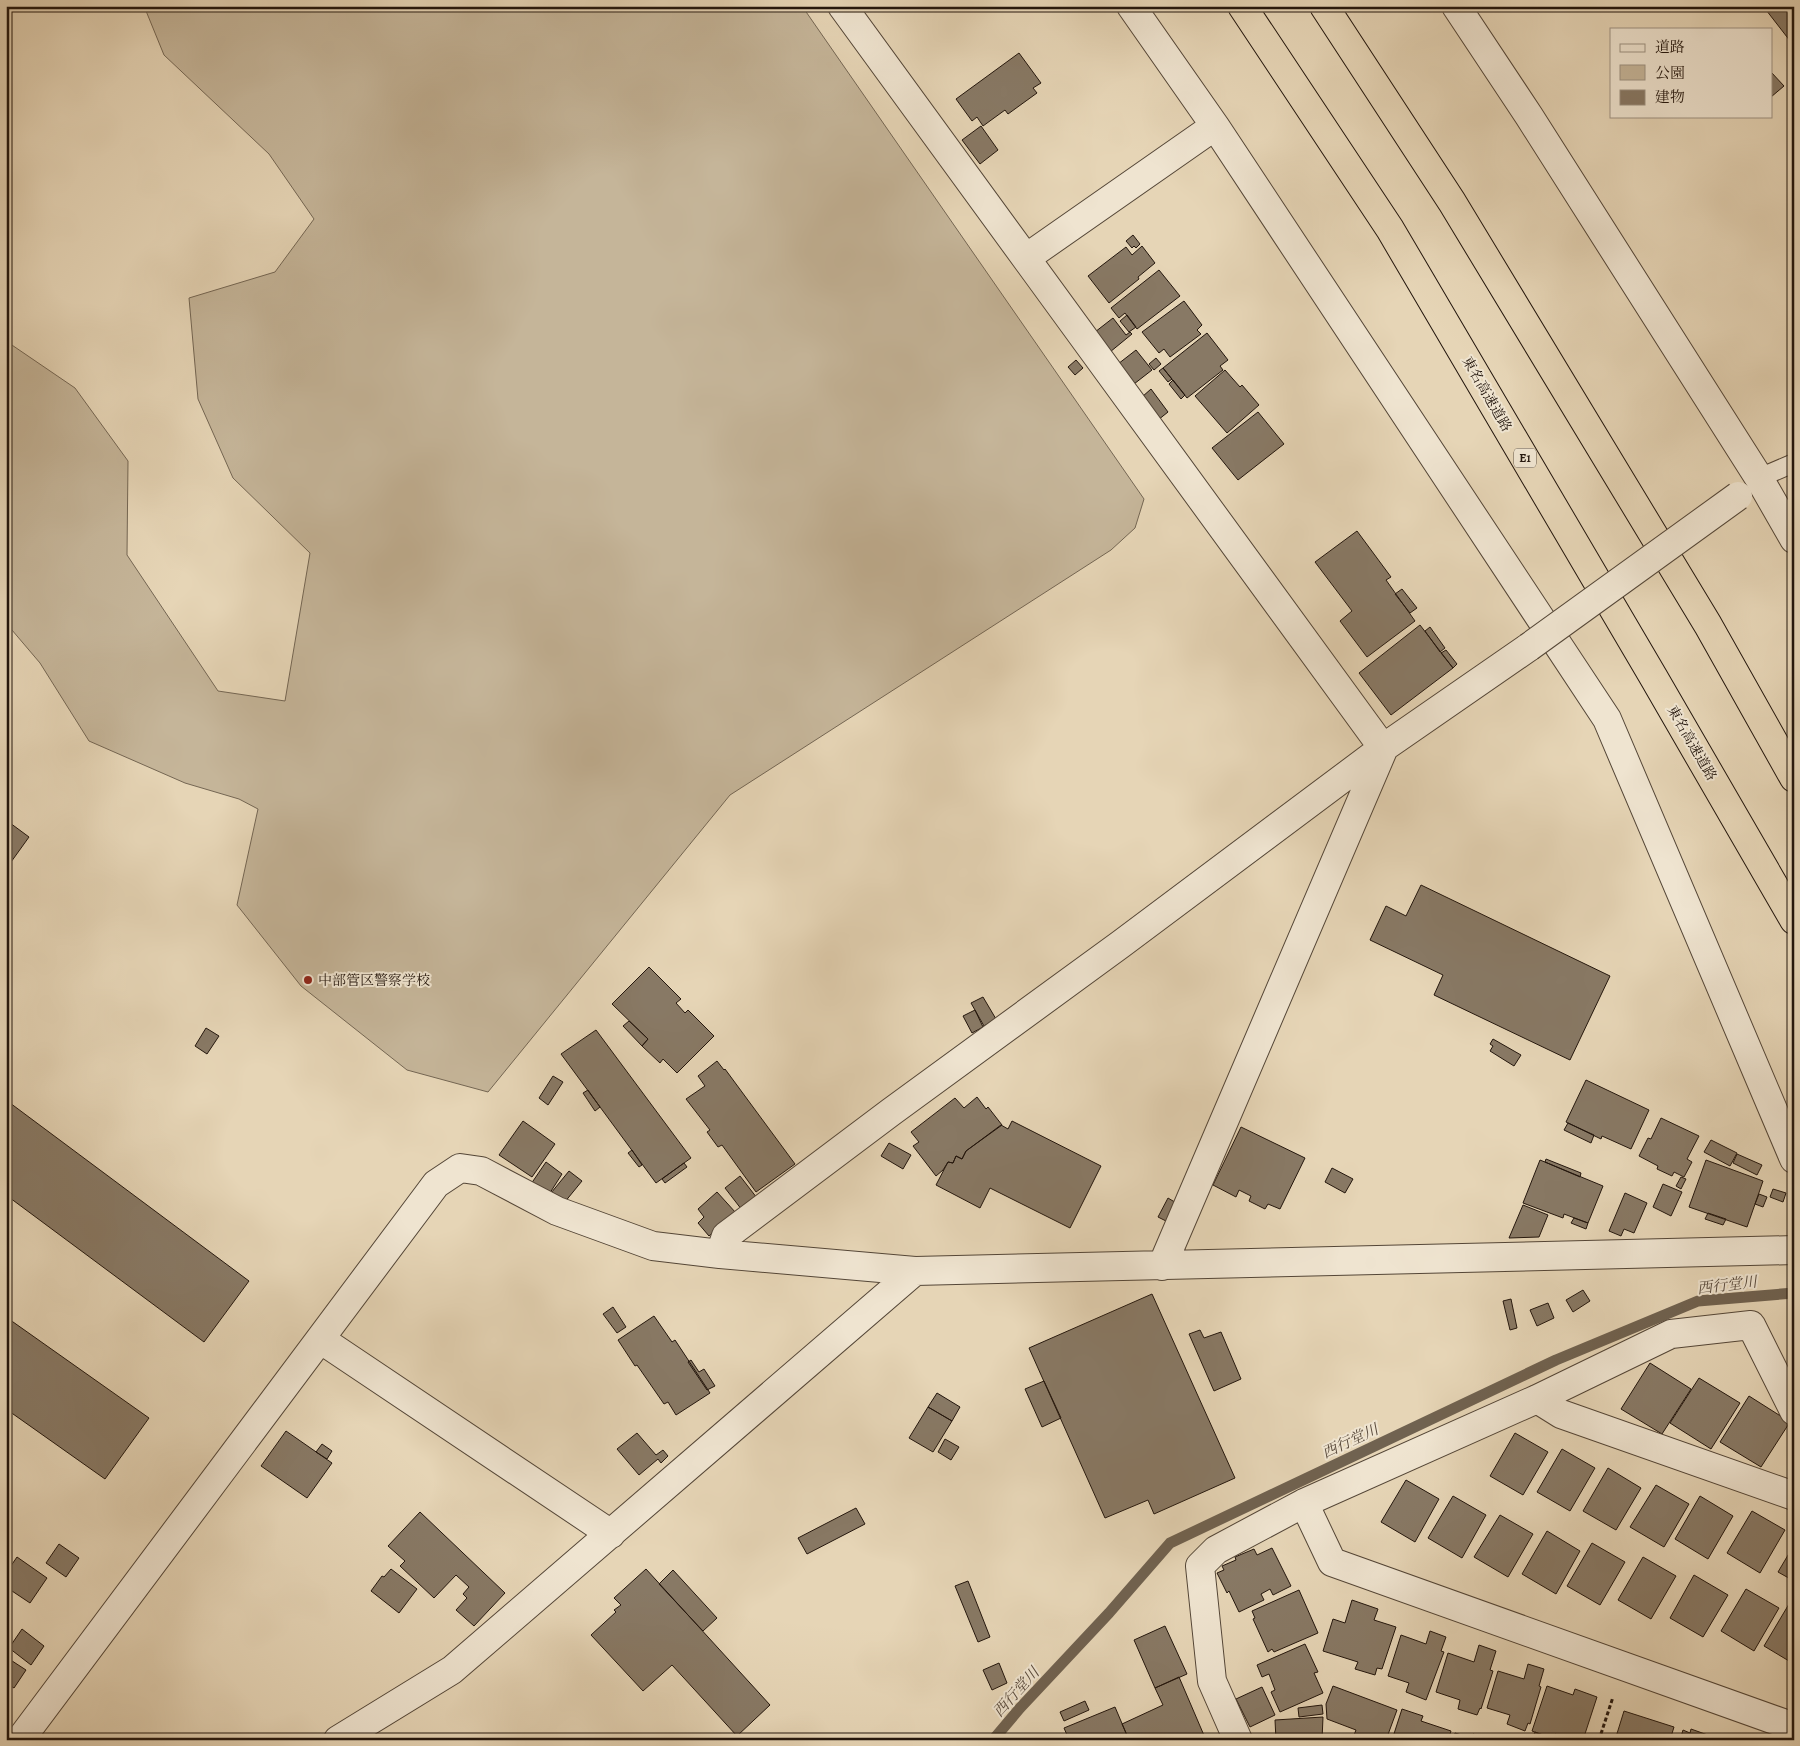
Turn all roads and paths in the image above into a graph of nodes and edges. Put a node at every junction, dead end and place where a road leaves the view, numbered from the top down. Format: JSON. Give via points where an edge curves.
{"nodes":[{"id":1,"x":842,"y":6,"type":"edge"},
{"id":2,"x":1131,"y":6,"type":"edge"},
{"id":3,"x":1242,"y":6,"type":"edge"},
{"id":4,"x":1324,"y":6,"type":"edge"},
{"id":5,"x":1456,"y":6,"type":"edge"},
{"id":6,"x":1216,"y":126,"type":"junction"},
{"id":7,"x":1026,"y":258,"type":"junction"},
{"id":8,"x":1794,"y":462,"type":"edge"},
{"id":9,"x":1760,"y":478,"type":"junction"},
{"id":10,"x":1794,"y":539,"type":"edge"},
{"id":11,"x":1384,"y":748,"type":"junction"},
{"id":12,"x":1794,"y":778,"type":"edge"},
{"id":13,"x":1794,"y":920,"type":"edge"},
{"id":14,"x":1794,"y":1159,"type":"edge"},
{"id":15,"x":1794,"y":1250,"type":"edge"},
{"id":16,"x":720,"y":1254,"type":"junction"},
{"id":17,"x":1162,"y":1266,"type":"junction"},
{"id":18,"x":915,"y":1271,"type":"junction"},
{"id":19,"x":320,"y":1339,"type":"junction"},
{"id":20,"x":1537,"y":1400,"type":"junction"},
{"id":21,"x":1794,"y":1411,"type":"edge"},
{"id":22,"x":1794,"y":1496,"type":"edge"},
{"id":23,"x":1304,"y":1503,"type":"junction"},
{"id":24,"x":611,"y":1534,"type":"junction"},
{"id":25,"x":1622,"y":1666,"type":"junction"},
{"id":26,"x":1794,"y":1727,"type":"edge"},
{"id":27,"x":20,"y":1740,"type":"edge"},
{"id":28,"x":338,"y":1740,"type":"edge"},
{"id":29,"x":1238,"y":1740,"type":"edge"},
{"id":30,"x":1600,"y":1740,"type":"edge"}],
"edges":[{"from":1,"to":7,"type":"street"},
{"from":2,"to":6,"type":"street"},
{"from":3,"to":13,"type":"highway","name":"東名高速道路","number":"E1","via":[[1390,229]]},
{"from":4,"to":12,"type":"highway","via":[[1452,202],[1708,625]]},
{"from":5,"to":9,"type":"street"},
{"from":6,"to":7,"type":"street"},
{"from":6,"to":14,"type":"street","via":[[1607,719]]},
{"from":7,"to":11,"type":"street"},
{"from":8,"to":9,"type":"lane"},
{"from":9,"to":10,"type":"street"},
{"from":9,"to":11,"type":"street","bridge":true,"via":[[1529,647]]},
{"from":11,"to":16,"type":"street","via":[[726,1236]]},
{"from":11,"to":17,"type":"street"},
{"from":15,"to":17,"type":"street"},
{"from":16,"to":18,"type":"street"},
{"from":16,"to":19,"type":"street","via":[[652,1246],[557,1211],[481,1171],[460,1168],[436,1184]]},
{"from":17,"to":18,"type":"street"},
{"from":18,"to":24,"type":"street"},
{"from":19,"to":24,"type":"street"},
{"from":19,"to":27,"type":"street"},
{"from":20,"to":21,"type":"street","via":[[1672,1334],[1752,1324]]},
{"from":20,"to":22,"type":"street","via":[[1561,1414]]},
{"from":20,"to":23,"type":"street"},
{"from":23,"to":25,"type":"street","via":[[1332,1562]]},
{"from":23,"to":29,"type":"street","via":[[1216,1550],[1200,1566],[1212,1680]]},
{"from":24,"to":28,"type":"street","via":[[452,1670]]},
{"from":25,"to":26,"type":"street"},
{"from":25,"to":30,"type":"path"}]}
